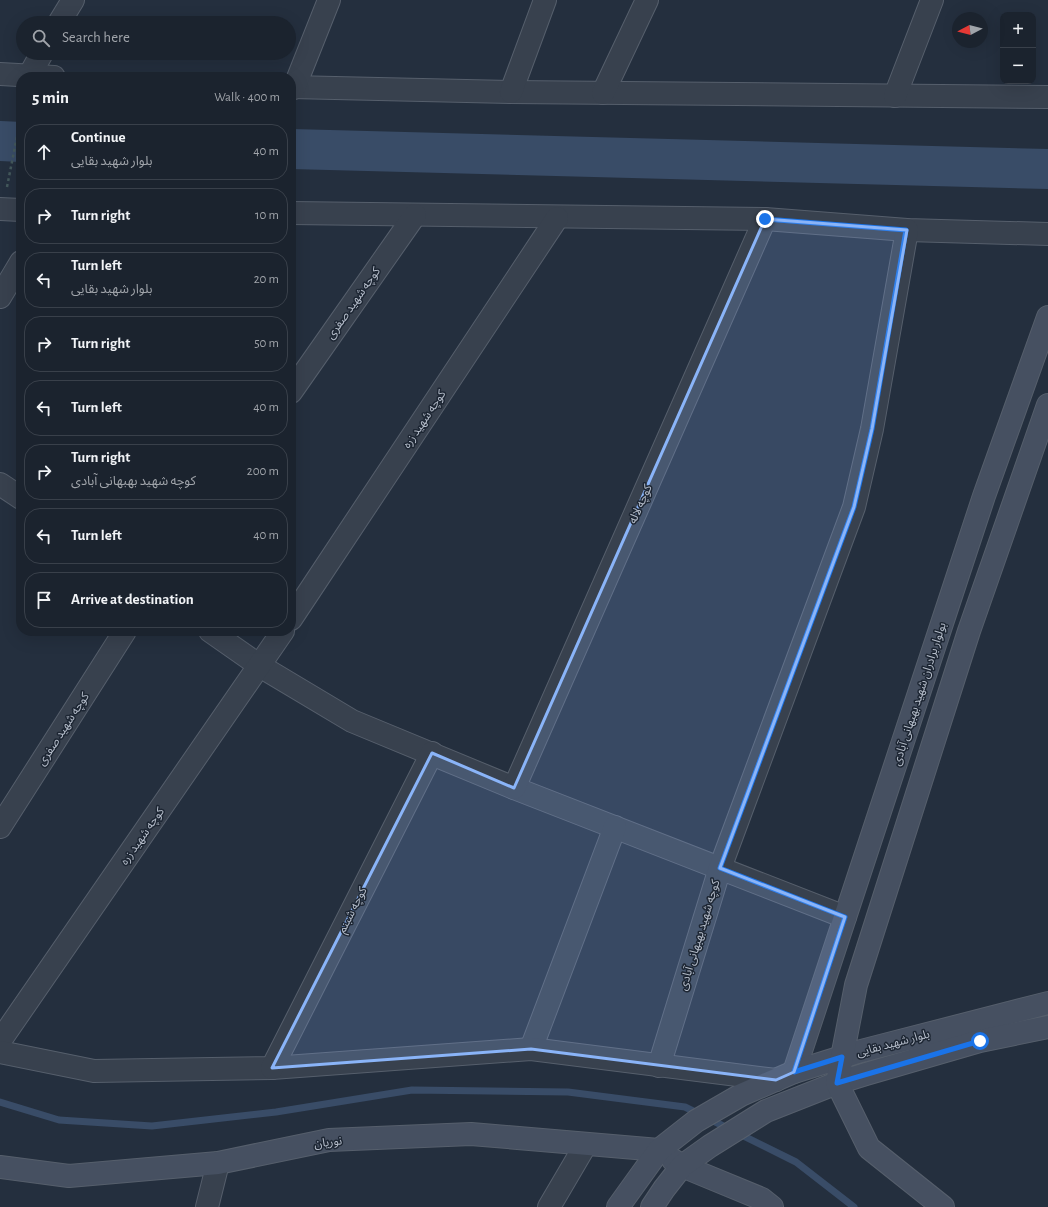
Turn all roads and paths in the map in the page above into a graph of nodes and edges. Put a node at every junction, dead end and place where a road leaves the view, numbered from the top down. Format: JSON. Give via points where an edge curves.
{"nodes":[{"id":1,"x":73,"y":0,"type":"edge"},
{"id":2,"x":329,"y":0,"type":"edge"},
{"id":3,"x":545,"y":0,"type":"edge"},
{"id":4,"x":647,"y":0,"type":"edge"},
{"id":5,"x":932,"y":0,"type":"edge"},
{"id":6,"x":63,"y":16,"type":"edge"},
{"id":7,"x":38,"y":60,"type":"edge"},
{"id":8,"x":31,"y":72,"type":"edge"},
{"id":9,"x":0,"y":74,"type":"edge"},
{"id":10,"x":16,"y":75,"type":"edge"},
{"id":11,"x":296,"y":78,"type":"edge"},
{"id":12,"x":296,"y":88,"type":"edge"},
{"id":13,"x":511,"y":92,"type":"junction"},
{"id":14,"x":603,"y":93,"type":"junction"},
{"id":15,"x":895,"y":96,"type":"junction"},
{"id":16,"x":1048,"y":97,"type":"edge"},
{"id":17,"x":16,"y":152,"type":"edge"},
{"id":18,"x":8,"y":210,"type":"edge"},
{"id":19,"x":296,"y":214,"type":"edge"},
{"id":20,"x":415,"y":215,"type":"junction"},
{"id":21,"x":557,"y":218,"type":"junction"},
{"id":22,"x":765,"y":219,"type":"junction"},
{"id":23,"x":906,"y":230,"type":"junction"},
{"id":24,"x":1048,"y":234,"type":"edge"},
{"id":25,"x":16,"y":270,"type":"edge"},
{"id":26,"x":0,"y":297,"type":"edge"},
{"id":27,"x":1048,"y":317,"type":"edge"},
{"id":28,"x":296,"y":385,"type":"edge"},
{"id":29,"x":1048,"y":405,"type":"edge"},
{"id":30,"x":0,"y":484,"type":"edge"},
{"id":31,"x":16,"y":495,"type":"edge"},
{"id":32,"x":296,"y":611,"type":"edge"},
{"id":33,"x":122,"y":636,"type":"edge"},
{"id":34,"x":217,"y":636,"type":"edge"},
{"id":35,"x":280,"y":636,"type":"edge"},
{"id":36,"x":260,"y":666,"type":"junction"},
{"id":37,"x":432,"y":753,"type":"junction"},
{"id":38,"x":514,"y":788,"type":"junction"},
{"id":39,"x":0,"y":827,"type":"edge"},
{"id":40,"x":615,"y":827,"type":"junction"},
{"id":41,"x":720,"y":868,"type":"junction"},
{"id":42,"x":845,"y":917,"type":"junction"},
{"id":43,"x":1048,"y":1003,"type":"edge"},
{"id":44,"x":1048,"y":1028,"type":"edge"},
{"id":45,"x":0,"y":1041,"type":"edge"},
{"id":46,"x":531,"y":1049,"type":"junction"},
{"id":47,"x":0,"y":1052,"type":"edge"},
{"id":48,"x":842,"y":1057,"type":"junction"},
{"id":49,"x":659,"y":1066,"type":"junction"},
{"id":50,"x":272,"y":1068,"type":"junction"},
{"id":51,"x":785,"y":1076,"type":"junction"},
{"id":52,"x":837,"y":1083,"type":"junction"},
{"id":53,"x":586,"y":1144,"type":"junction"},
{"id":54,"x":659,"y":1150,"type":"junction"},
{"id":55,"x":218,"y":1163,"type":"junction"},
{"id":56,"x":682,"y":1166,"type":"junction"},
{"id":57,"x":0,"y":1167,"type":"edge"},
{"id":58,"x":765,"y":1204,"type":"edge"},
{"id":59,"x":207,"y":1207,"type":"edge"},
{"id":60,"x":549,"y":1207,"type":"edge"},
{"id":61,"x":618,"y":1207,"type":"edge"},
{"id":62,"x":652,"y":1207,"type":"edge"},
{"id":63,"x":943,"y":1207,"type":"edge"}],
"edges":[{"from":1,"to":6,"type":"street"},
{"from":2,"to":11,"type":"street"},
{"from":3,"to":13,"type":"street"},
{"from":4,"to":14,"type":"street"},
{"from":5,"to":15,"type":"street"},
{"from":7,"to":8,"type":"street"},
{"from":9,"to":10,"type":"street"},
{"from":12,"to":13,"type":"street"},
{"from":13,"to":14,"type":"street"},
{"from":14,"to":15,"type":"street"},
{"from":15,"to":16,"type":"street"},
{"from":17,"to":18,"type":"path"},
{"from":19,"to":20,"type":"street"},
{"from":20,"to":21,"type":"street"},
{"from":20,"to":28,"type":"street","name":"کوچه شهید صفری"},
{"from":21,"to":22,"type":"street"},
{"from":21,"to":32,"type":"street","name":"کوچه شهید زره"},
{"from":22,"to":23,"type":"street"},
{"from":22,"to":38,"type":"street","name":"کوچه لاله"},
{"from":23,"to":24,"type":"street"},
{"from":23,"to":41,"type":"street","name":"کوچه شهید بهبهانی آبادی","via":[[872,429],[854,507]]},
{"from":25,"to":26,"type":"street"},
{"from":27,"to":42,"type":"main road","name":"بولوار برادران شهید بهبهانی آبادی","via":[[984,496]]},
{"from":29,"to":48,"type":"main road","via":[[969,631],[858,978]]},
{"from":30,"to":31,"type":"street"},
{"from":33,"to":39,"type":"street","name":"کوچه شهید صفری"},
{"from":34,"to":36,"type":"street"},
{"from":35,"to":36,"type":"street","name":"کوچه شهید زره"},
{"from":36,"to":37,"type":"street","via":[[352,721]]},
{"from":36,"to":45,"type":"street","name":"کوچه شهید زره"},
{"from":37,"to":38,"type":"street"},
{"from":37,"to":50,"type":"street","name":"کوچه شبنم"},
{"from":38,"to":40,"type":"street"},
{"from":40,"to":41,"type":"street"},
{"from":40,"to":46,"type":"street"},
{"from":41,"to":42,"type":"street"},
{"from":41,"to":49,"type":"street","name":"کوچه شهید بهبهانی آبادی"},
{"from":42,"to":51,"type":"main road","name":"بولوار برادران شهید بهبهانی آبادی"},
{"from":43,"to":48,"type":"main road","name":"بلوار شهید بقایی"},
{"from":44,"to":52,"type":"main road","name":"بلوار شهید بقایی","via":[[980,1041]]},
{"from":46,"to":49,"type":"street"},
{"from":46,"to":50,"type":"street"},
{"from":47,"to":50,"type":"street","via":[[94,1071]]},
{"from":48,"to":51,"type":"main road","name":"بلوار شهید بقایی"},
{"from":48,"to":52,"type":"main road"},
{"from":49,"to":51,"type":"street"},
{"from":51,"to":54,"type":"main road","name":"بلوار شهید بقایی","via":[[742,1095],[696,1121]]},
{"from":52,"to":56,"type":"main road","name":"بلوار شهید بقایی","via":[[766,1111]]},
{"from":52,"to":63,"type":"main road","via":[[870,1148]]},
{"from":53,"to":54,"type":"main road","name":"نوریان"},
{"from":53,"to":55,"type":"main road","name":"نوریان","via":[[471,1134],[329,1140]]},
{"from":53,"to":60,"type":"street"},
{"from":54,"to":56,"type":"main road"},
{"from":54,"to":61,"type":"main road","name":"بلوار شهید بقایی"},
{"from":55,"to":57,"type":"main road","name":"نوریان","via":[[69,1176]]},
{"from":55,"to":59,"type":"street"},
{"from":56,"to":58,"type":"main road"},
{"from":56,"to":62,"type":"main road","name":"بلوار شهید بقایی"}]}
